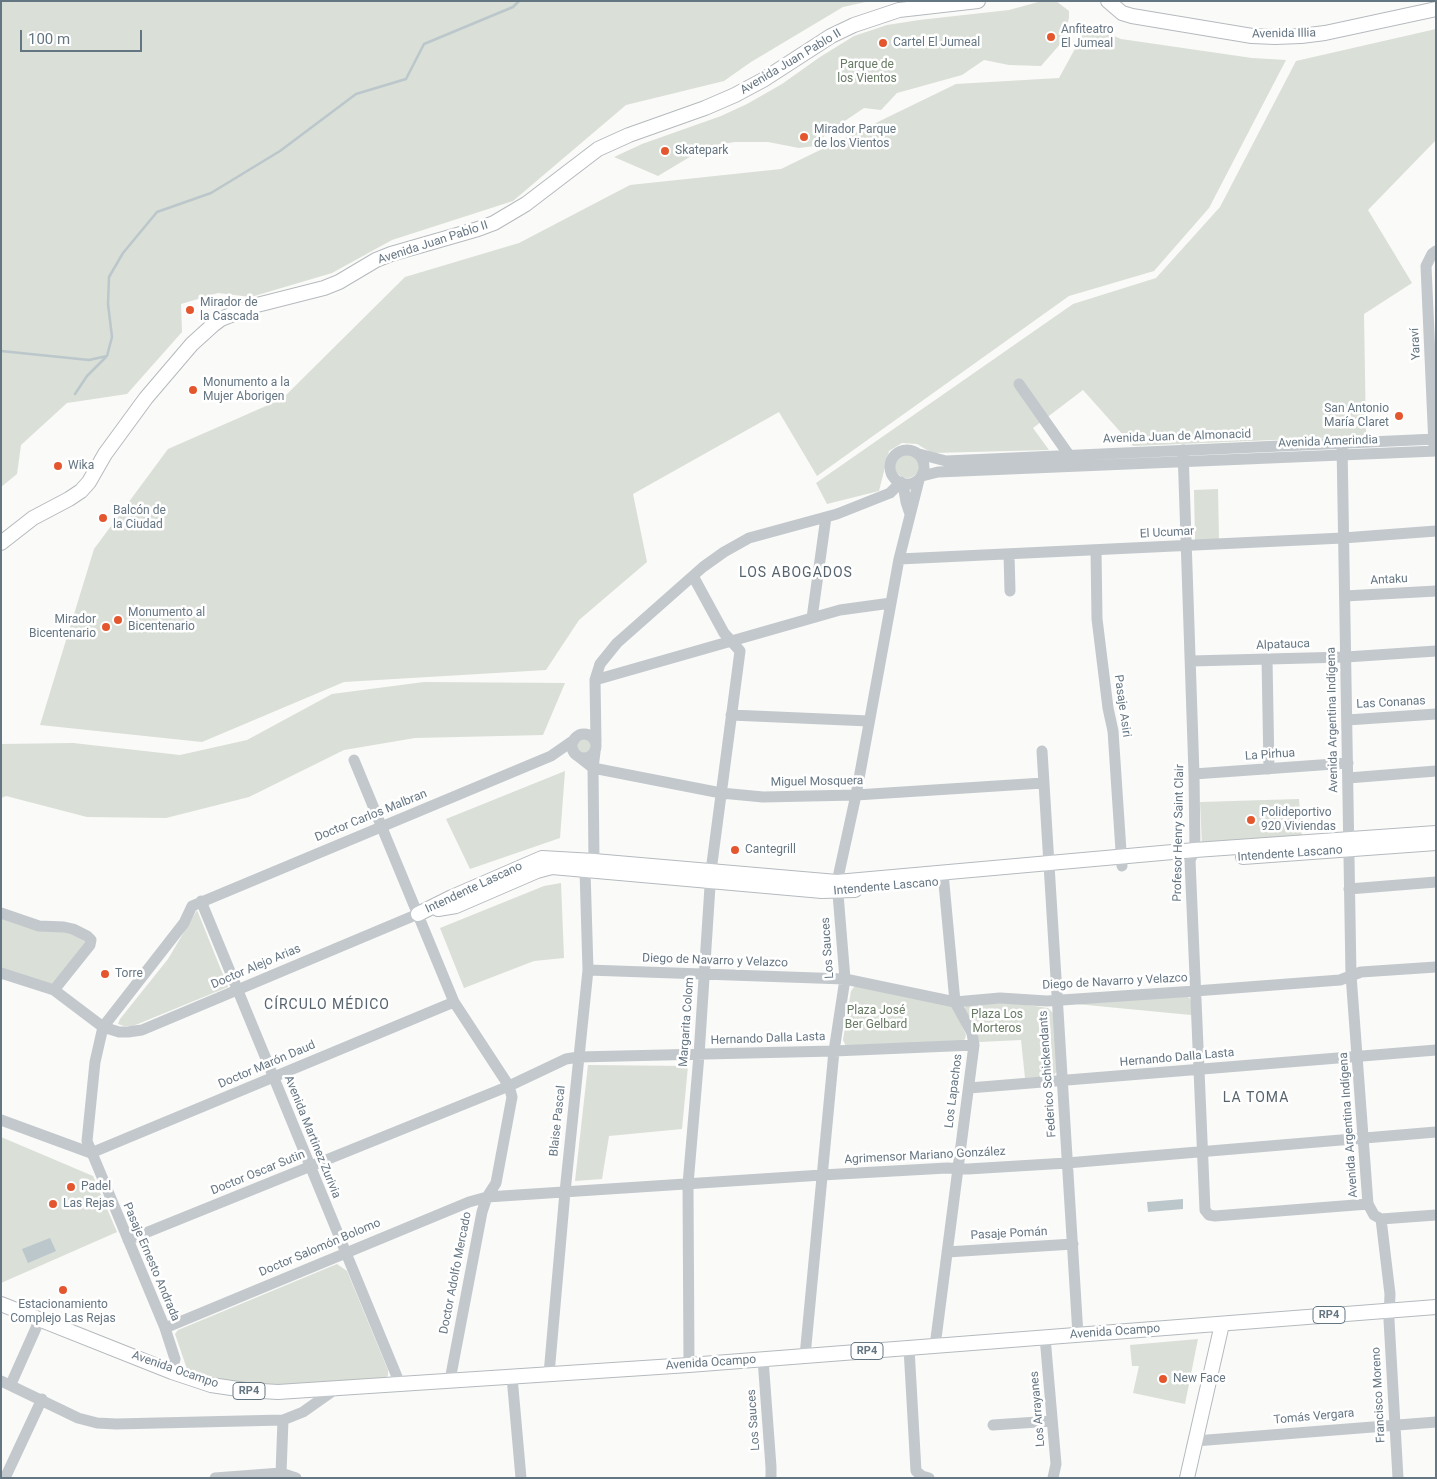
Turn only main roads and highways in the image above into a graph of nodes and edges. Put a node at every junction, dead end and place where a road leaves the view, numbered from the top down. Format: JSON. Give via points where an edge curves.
{"nodes":[{"id":1,"x":978,"y":1,"type":"edge"},
{"id":2,"x":1108,"y":1,"type":"edge"},
{"id":3,"x":1119,"y":1,"type":"edge"},
{"id":4,"x":1436,"y":9,"type":"edge"},
{"id":5,"x":1132,"y":16,"type":"junction"},
{"id":6,"x":1,"y":543,"type":"edge"},
{"id":7,"x":1436,"y":833,"type":"edge"},
{"id":8,"x":1436,"y":843,"type":"edge"},
{"id":9,"x":1349,"y":845,"type":"junction"},
{"id":10,"x":418,"y":914,"type":"road end"},
{"id":11,"x":1,"y":1304,"type":"edge"},
{"id":12,"x":1436,"y":1307,"type":"edge"},
{"id":13,"x":1222,"y":1324,"type":"junction"},
{"id":14,"x":1187,"y":1478,"type":"edge"}],
"edges":[{"from":1,"to":6,"type":"main road","name":"Avenida Juan Pablo II","via":[[899,10],[854,24],[735,95],[598,149],[526,204],[494,223],[391,254],[324,288],[252,306],[221,319],[192,344],[152,391],[81,491],[34,518]]},
{"from":2,"to":5,"type":"main road","name":"Avenida Illia","via":[[1114,8]]},
{"from":3,"to":5,"type":"main road"},
{"from":4,"to":5,"type":"main road","name":"Avenida Illia","via":[[1302,36],[1252,36]]},
{"from":7,"to":9,"type":"main road","name":"Intendente Lascano"},
{"from":8,"to":9,"type":"main road","name":"Intendente Lascano"},
{"from":9,"to":10,"type":"main road","name":"Intendente Lascano","via":[[1122,861],[838,887],[822,892],[711,876],[589,865],[544,868],[456,906]]},
{"from":11,"to":13,"type":"main road","name":"Avenida Ocampo","number":"RP4","via":[[210,1385],[278,1392],[688,1365]]},
{"from":12,"to":13,"type":"main road","name":"Avenida Ocampo","number":"RP4"},
{"from":13,"to":14,"type":"main road"}]}
